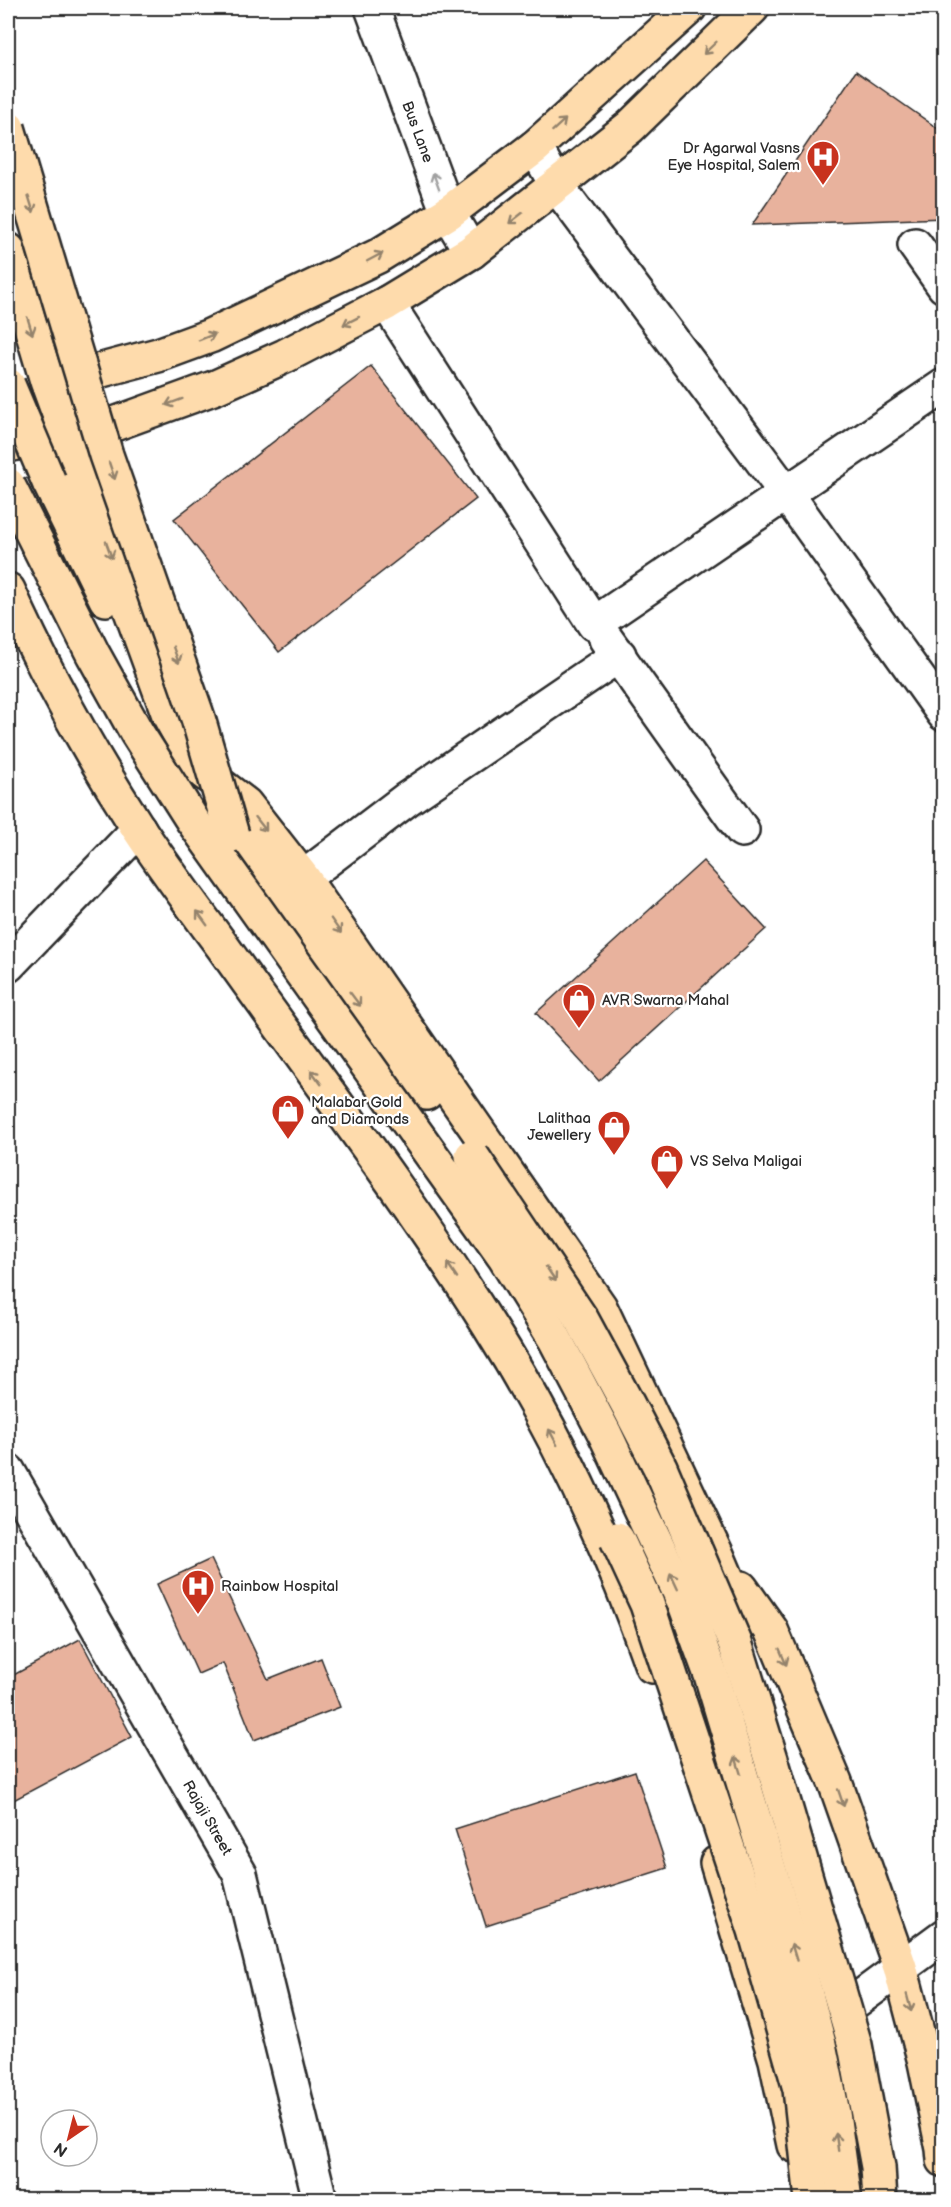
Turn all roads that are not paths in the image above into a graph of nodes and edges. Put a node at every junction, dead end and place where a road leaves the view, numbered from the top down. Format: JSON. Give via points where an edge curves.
{"nodes":[{"id":1,"x":372,"y":8,"type":"edge"},
{"id":2,"x":688,"y":8,"type":"edge"},
{"id":3,"x":752,"y":8,"type":"edge"},
{"id":4,"x":8,"y":128,"type":"edge"},
{"id":5,"x":535,"y":147,"type":"junction"},
{"id":6,"x":556,"y":186,"type":"junction"},
{"id":7,"x":448,"y":213,"type":"junction"},
{"id":8,"x":915,"y":245,"type":"dead end"},
{"id":9,"x":8,"y":250,"type":"edge"},
{"id":10,"x":471,"y":252,"type":"junction"},
{"id":11,"x":944,"y":286,"type":"edge"},
{"id":12,"x":387,"y":303,"type":"junction"},
{"id":13,"x":46,"y":381,"type":"junction"},
{"id":14,"x":8,"y":385,"type":"edge"},
{"id":15,"x":944,"y":386,"type":"edge"},
{"id":16,"x":66,"y":434,"type":"junction"},
{"id":17,"x":8,"y":445,"type":"edge"},
{"id":18,"x":8,"y":485,"type":"edge"},
{"id":19,"x":786,"y":493,"type":"junction"},
{"id":20,"x":8,"y":590,"type":"edge"},
{"id":21,"x":594,"y":624,"type":"junction"},
{"id":22,"x":619,"y":655,"type":"junction"},
{"id":23,"x":944,"y":714,"type":"edge"},
{"id":24,"x":139,"y":829,"type":"junction"},
{"id":25,"x":742,"y":830,"type":"dead end"},
{"id":26,"x":232,"y":835,"type":"junction"},
{"id":27,"x":303,"y":878,"type":"junction"},
{"id":28,"x":8,"y":965,"type":"edge"},
{"id":29,"x":8,"y":1471,"type":"edge"},
{"id":30,"x":581,"y":1489,"type":"junction"},
{"id":31,"x":717,"y":1555,"type":"junction"},
{"id":32,"x":944,"y":1936,"type":"edge"},
{"id":33,"x":900,"y":1967,"type":"junction"},
{"id":34,"x":776,"y":2060,"type":"junction"},
{"id":35,"x":944,"y":2160,"type":"edge"},
{"id":36,"x":320,"y":2199,"type":"edge"},
{"id":37,"x":801,"y":2199,"type":"edge"},
{"id":38,"x":812,"y":2199,"type":"edge"},
{"id":39,"x":845,"y":2199,"type":"edge"},
{"id":40,"x":880,"y":2199,"type":"edge"},
{"id":41,"x":900,"y":2199,"type":"edge"}],
"edges":[{"from":7,"to":1,"type":"street","name":"Bus Lane","one_way":true},
{"from":5,"to":2,"type":"main road","one_way":true},
{"from":3,"to":6,"type":"main road","one_way":true,"via":[[630,127]]},
{"from":4,"to":26,"type":"main road","one_way":true,"bridge":true,"via":[[106,455],[198,718]]},
{"from":5,"to":6,"type":"street"},
{"from":5,"to":7,"type":"main road"},
{"from":6,"to":10,"type":"main road","one_way":true},
{"from":6,"to":19,"type":"street"},
{"from":7,"to":10,"type":"street","name":"Bus Lane"},
{"from":13,"to":7,"type":"main road","one_way":true,"via":[[158,355],[210,336],[378,256]]},
{"from":8,"to":11,"type":"street"},
{"from":9,"to":13,"type":"main road","one_way":true},
{"from":10,"to":12,"type":"main road"},
{"from":12,"to":16,"type":"main road","one_way":true,"via":[[216,387],[117,423]]},
{"from":12,"to":21,"type":"street"},
{"from":13,"to":14,"type":"main road"},
{"from":13,"to":16,"type":"main road"},
{"from":14,"to":26,"type":"main road","bridge":true,"via":[[156,714]]},
{"from":15,"to":19,"type":"street"},
{"from":16,"to":17,"type":"main road"},
{"from":16,"to":27,"type":"main road","one_way":true,"via":[[169,715],[198,768],[245,804]]},
{"from":39,"to":18,"type":"main road","one_way":true,"bridge":true,"via":[[819,2044],[711,1675],[685,1604],[605,1434],[555,1339],[505,1258],[187,811],[137,733]]},
{"from":19,"to":21,"type":"street"},
{"from":19,"to":23,"type":"street"},
{"from":20,"to":24,"type":"main road","via":[[40,661]]},
{"from":21,"to":22,"type":"street"},
{"from":22,"to":25,"type":"street"},
{"from":22,"to":27,"type":"street","via":[[407,799]]},
{"from":24,"to":28,"type":"street"},
{"from":30,"to":24,"type":"main road","one_way":true,"via":[[489,1325]]},
{"from":26,"to":40,"type":"main road","one_way":true,"bridge":true,"via":[[472,1156],[582,1320],[660,1467],[735,1643],[771,1760],[855,2045]]},
{"from":27,"to":31,"type":"main road","one_way":true,"via":[[600,1307]]},
{"from":29,"to":36,"type":"street","name":"Rajaji Street","via":[[240,1874]]},
{"from":30,"to":34,"type":"main road","via":[[642,1637],[696,1795]]},
{"from":30,"to":38,"type":"main road","bridge":true,"via":[[617,1539],[647,1604],[755,1930],[800,2089]]},
{"from":31,"to":33,"type":"main road","one_way":true,"via":[[771,1630],[835,1782]]},
{"from":31,"to":41,"type":"main road","via":[[756,1647],[876,2047],[890,2110]]},
{"from":32,"to":33,"type":"street"},
{"from":33,"to":34,"type":"street"},
{"from":33,"to":35,"type":"main road","one_way":true,"via":[[925,2062]]},
{"from":34,"to":37,"type":"main road","via":[[795,2146]]}]}
